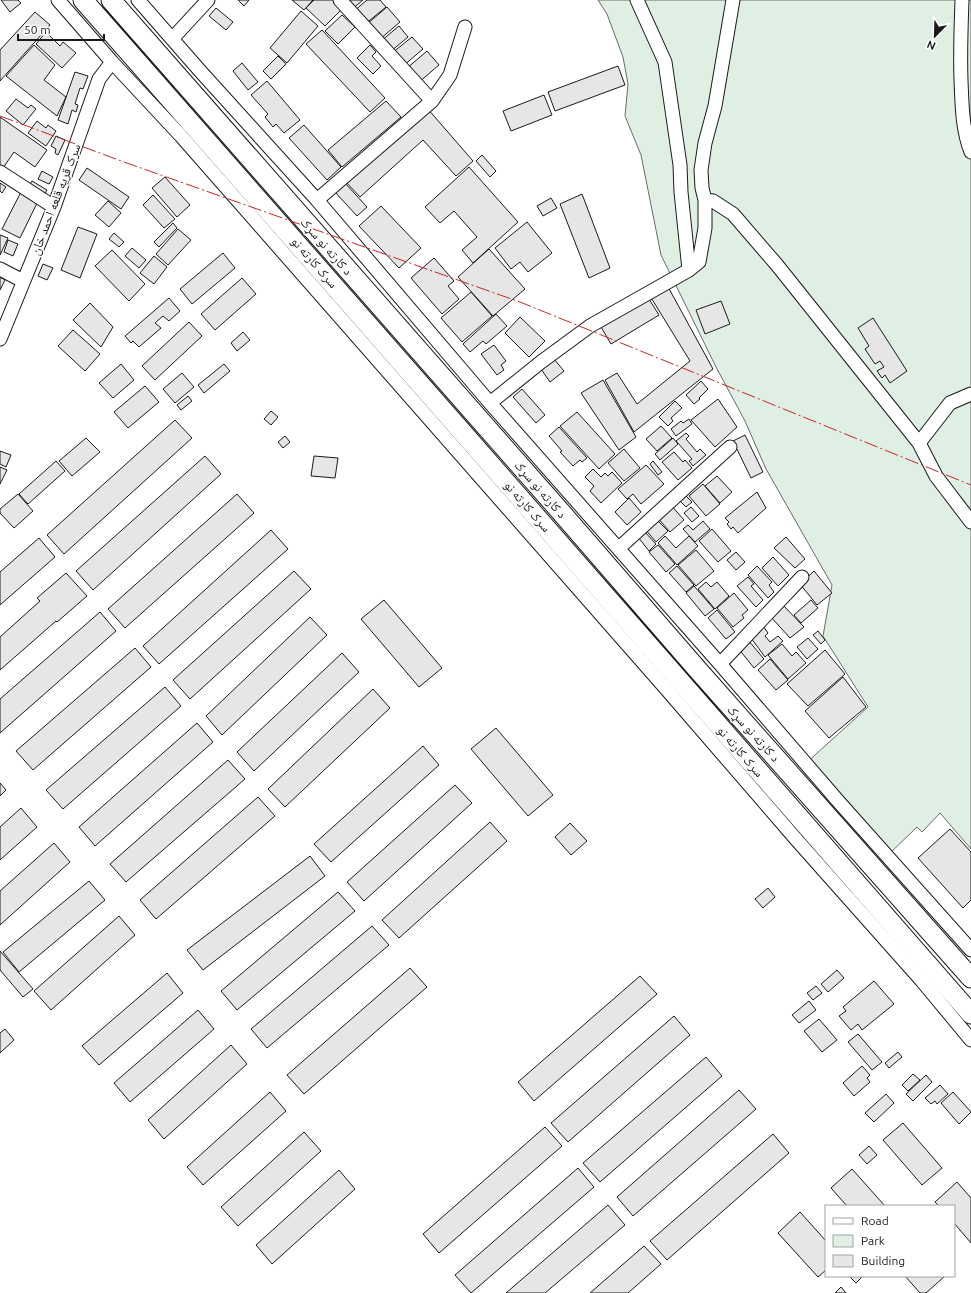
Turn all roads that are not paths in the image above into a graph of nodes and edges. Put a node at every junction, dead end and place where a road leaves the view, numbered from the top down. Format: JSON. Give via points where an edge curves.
{"nodes":[{"id":1,"x":58,"y":0,"type":"edge"},
{"id":2,"x":83,"y":0,"type":"edge"},
{"id":3,"x":111,"y":0,"type":"edge"},
{"id":4,"x":138,"y":0,"type":"edge"},
{"id":5,"x":208,"y":0,"type":"edge"},
{"id":6,"x":340,"y":0,"type":"edge"},
{"id":7,"x":637,"y":0,"type":"edge"},
{"id":8,"x":733,"y":0,"type":"edge"},
{"id":9,"x":962,"y":0,"type":"edge"},
{"id":10,"x":465,"y":27,"type":"dead end"},
{"id":11,"x":172,"y":39,"type":"junction"},
{"id":12,"x":112,"y":62,"type":"junction"},
{"id":13,"x":432,"y":101,"type":"junction"},
{"id":14,"x":971,"y":152,"type":"edge"},
{"id":15,"x":0,"y":172,"type":"edge"},
{"id":16,"x":317,"y":200,"type":"junction"},
{"id":17,"x":705,"y":200,"type":"junction"},
{"id":18,"x":54,"y":207,"type":"junction"},
{"id":19,"x":0,"y":269,"type":"edge"},
{"id":20,"x":689,"y":270,"type":"junction"},
{"id":21,"x":23,"y":281,"type":"junction"},
{"id":22,"x":384,"y":312,"type":"junction"},
{"id":23,"x":370,"y":326,"type":"junction"},
{"id":24,"x":0,"y":339,"type":"edge"},
{"id":25,"x":971,"y":394,"type":"edge"},
{"id":26,"x":490,"y":402,"type":"junction"},
{"id":27,"x":919,"y":443,"type":"junction"},
{"id":28,"x":730,"y":447,"type":"dead end"},
{"id":29,"x":971,"y":522,"type":"edge"},
{"id":30,"x":619,"y":548,"type":"junction"},
{"id":31,"x":802,"y":577,"type":"dead end"},
{"id":32,"x":720,"y":664,"type":"junction"},
{"id":33,"x":906,"y":904,"type":"junction"},
{"id":34,"x":891,"y":920,"type":"junction"},
{"id":35,"x":971,"y":950,"type":"edge"},
{"id":36,"x":971,"y":978,"type":"edge"},
{"id":37,"x":971,"y":1014,"type":"edge"},
{"id":38,"x":971,"y":1040,"type":"edge"}],
"edges":[{"from":1,"to":12,"type":"street"},
{"from":2,"to":23,"type":"highway","name":"سرک کارته نو"},
{"from":3,"to":22,"type":"highway","name":"د کارته نو سړک"},
{"from":4,"to":11,"type":"street"},
{"from":5,"to":11,"type":"street"},
{"from":6,"to":13,"type":"street"},
{"from":7,"to":20,"type":"street","via":[[665,62],[680,165]]},
{"from":8,"to":17,"type":"street","via":[[701,170]]},
{"from":9,"to":14,"type":"street","via":[[962,110]]},
{"from":10,"to":13,"type":"street","via":[[450,75]]},
{"from":11,"to":16,"type":"street"},
{"from":12,"to":18,"type":"street","name":"سرک قریه قلعه احمد خان","via":[[99,79]]},
{"from":12,"to":38,"type":"street","via":[[191,147],[922,980]]},
{"from":13,"to":16,"type":"street"},
{"from":15,"to":18,"type":"street"},
{"from":16,"to":26,"type":"street"},
{"from":17,"to":20,"type":"street","via":[[699,262]]},
{"from":17,"to":27,"type":"street","via":[[713,200],[733,214]]},
{"from":18,"to":21,"type":"street","name":"سرک قریه قلعه احمد خان"},
{"from":19,"to":21,"type":"street"},
{"from":20,"to":26,"type":"street","via":[[590,326]]},
{"from":21,"to":24,"type":"street","name":"سرک قریه قلعه احمد خان"},
{"from":22,"to":23,"type":"highway"},
{"from":22,"to":33,"type":"highway","name":"د کارته نو سړک"},
{"from":23,"to":34,"type":"highway","name":"سرک کارته نو"},
{"from":25,"to":27,"type":"street","via":[[950,403]]},
{"from":26,"to":30,"type":"street"},
{"from":27,"to":29,"type":"street","via":[[936,476]]},
{"from":28,"to":30,"type":"street"},
{"from":30,"to":32,"type":"street"},
{"from":31,"to":32,"type":"street"},
{"from":32,"to":35,"type":"street"},
{"from":33,"to":34,"type":"highway"},
{"from":33,"to":36,"type":"highway","name":"د کارته نو سړک"},
{"from":34,"to":37,"type":"highway","name":"سرک کارته نو"}]}
